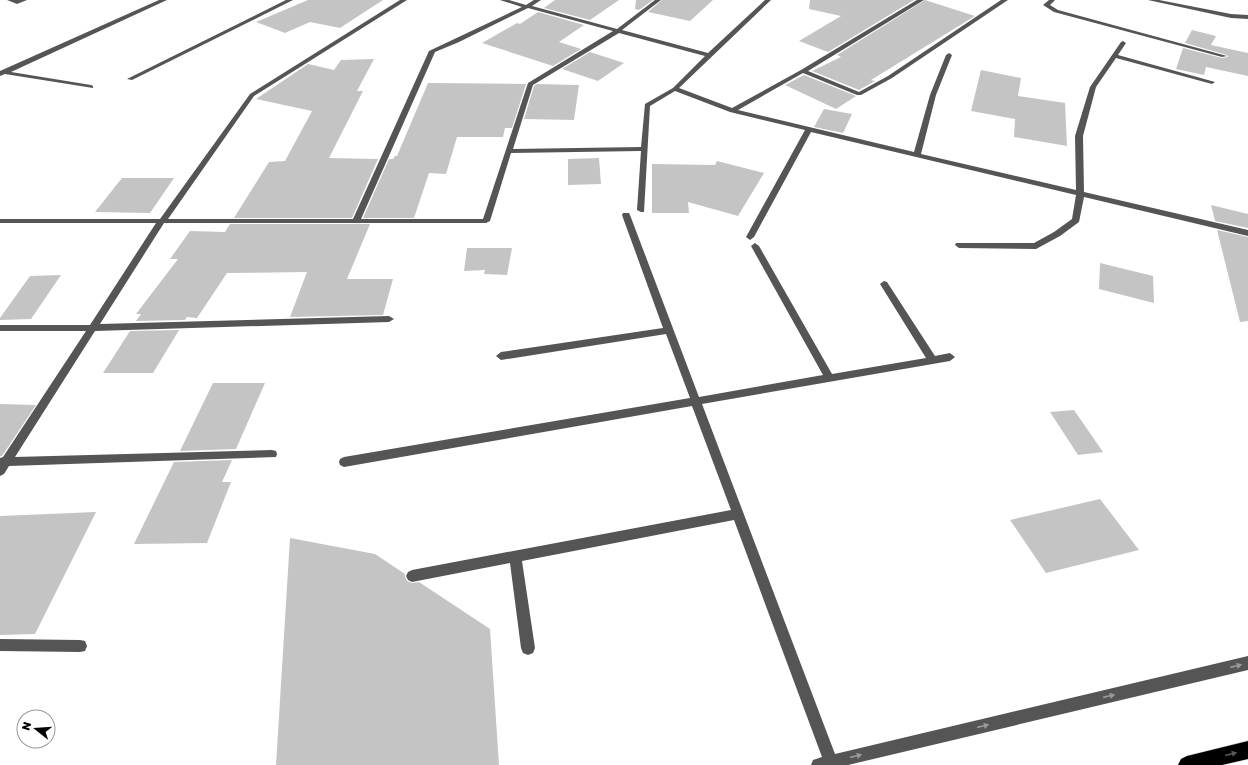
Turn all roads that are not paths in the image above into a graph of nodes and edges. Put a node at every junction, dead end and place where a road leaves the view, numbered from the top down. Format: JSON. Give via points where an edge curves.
{"nodes":[{"id":1,"x":10,"y":0,"type":"edge"},
{"id":2,"x":24,"y":0,"type":"edge"},
{"id":3,"x":164,"y":0,"type":"edge"},
{"id":4,"x":290,"y":0,"type":"edge"},
{"id":5,"x":404,"y":0,"type":"edge"},
{"id":6,"x":503,"y":0,"type":"edge"},
{"id":7,"x":538,"y":0,"type":"edge"},
{"id":8,"x":658,"y":0,"type":"edge"},
{"id":9,"x":768,"y":0,"type":"edge"},
{"id":10,"x":921,"y":0,"type":"edge"},
{"id":11,"x":1005,"y":0,"type":"edge"},
{"id":12,"x":1052,"y":0,"type":"edge"},
{"id":13,"x":1151,"y":0,"type":"edge"},
{"id":14,"x":528,"y":6,"type":"junction"},
{"id":15,"x":1248,"y":17,"type":"edge"},
{"id":16,"x":618,"y":31,"type":"junction"},
{"id":17,"x":1123,"y":43,"type":"dead end"},
{"id":18,"x":709,"y":55,"type":"junction"},
{"id":19,"x":950,"y":55,"type":"dead end"},
{"id":20,"x":1114,"y":56,"type":"junction"},
{"id":21,"x":1224,"y":56,"type":"dead end"},
{"id":22,"x":803,"y":71,"type":"junction"},
{"id":23,"x":1,"y":73,"type":"edge"},
{"id":24,"x":130,"y":79,"type":"dead end"},
{"id":25,"x":1212,"y":82,"type":"dead end"},
{"id":26,"x":91,"y":87,"type":"dead end"},
{"id":27,"x":675,"y":89,"type":"junction"},
{"id":28,"x":732,"y":111,"type":"junction"},
{"id":29,"x":809,"y":130,"type":"junction"},
{"id":30,"x":645,"y":149,"type":"junction"},
{"id":31,"x":508,"y":152,"type":"junction"},
{"id":32,"x":917,"y":156,"type":"junction"},
{"id":33,"x":1080,"y":194,"type":"junction"},
{"id":34,"x":641,"y":210,"type":"dead end"},
{"id":35,"x":626,"y":215,"type":"dead end"},
{"id":36,"x":0,"y":221,"type":"edge"},
{"id":37,"x":162,"y":221,"type":"junction"},
{"id":38,"x":356,"y":221,"type":"junction"},
{"id":39,"x":1248,"y":233,"type":"edge"},
{"id":40,"x":750,"y":237,"type":"dead end"},
{"id":41,"x":959,"y":245,"type":"dead end"},
{"id":42,"x":755,"y":246,"type":"dead end"},
{"id":43,"x":884,"y":284,"type":"dead end"},
{"id":44,"x":389,"y":319,"type":"dead end"},
{"id":45,"x":0,"y":328,"type":"edge"},
{"id":46,"x":92,"y":328,"type":"junction"},
{"id":47,"x":669,"y":330,"type":"junction"},
{"id":48,"x":501,"y":356,"type":"dead end"},
{"id":49,"x":950,"y":357,"type":"dead end"},
{"id":50,"x":932,"y":360,"type":"junction"},
{"id":51,"x":829,"y":378,"type":"junction"},
{"id":52,"x":695,"y":400,"type":"junction"},
{"id":53,"x":272,"y":454,"type":"dead end"},
{"id":54,"x":344,"y":462,"type":"dead end"},
{"id":55,"x":2,"y":465,"type":"edge"},
{"id":56,"x":738,"y":514,"type":"junction"},
{"id":57,"x":515,"y":556,"type":"junction"},
{"id":58,"x":412,"y":576,"type":"dead end"},
{"id":59,"x":0,"y":645,"type":"edge"},
{"id":60,"x":80,"y":646,"type":"dead end"},
{"id":61,"x":528,"y":648,"type":"dead end"},
{"id":62,"x":1248,"y":663,"type":"edge"},
{"id":63,"x":1248,"y":750,"type":"edge"},
{"id":64,"x":824,"y":764,"type":"edge"},
{"id":65,"x":1187,"y":765,"type":"edge"}],
"edges":[{"from":1,"to":2,"type":"street"},
{"from":3,"to":23,"type":"street"},
{"from":4,"to":24,"type":"street"},
{"from":5,"to":37,"type":"street","via":[[252,95]]},
{"from":6,"to":14,"type":"street"},
{"from":7,"to":14,"type":"street"},
{"from":8,"to":16,"type":"street"},
{"from":9,"to":18,"type":"street"},
{"from":10,"to":22,"type":"street"},
{"from":11,"to":22,"type":"street","via":[[890,77],[859,94]]},
{"from":12,"to":21,"type":"street","via":[[1046,5],[1056,11]]},
{"from":13,"to":15,"type":"street"},
{"from":14,"to":16,"type":"street"},
{"from":14,"to":38,"type":"street","via":[[432,51]]},
{"from":16,"to":18,"type":"street"},
{"from":16,"to":31,"type":"street","via":[[530,84]]},
{"from":17,"to":20,"type":"street"},
{"from":18,"to":27,"type":"street"},
{"from":19,"to":32,"type":"street","via":[[933,96]]},
{"from":20,"to":25,"type":"street"},
{"from":20,"to":33,"type":"street","via":[[1093,87],[1079,136]]},
{"from":22,"to":28,"type":"street"},
{"from":23,"to":26,"type":"street"},
{"from":27,"to":28,"type":"street"},
{"from":27,"to":30,"type":"street","via":[[648,105]]},
{"from":28,"to":29,"type":"street"},
{"from":29,"to":32,"type":"street"},
{"from":29,"to":40,"type":"street"},
{"from":30,"to":31,"type":"street"},
{"from":30,"to":34,"type":"street"},
{"from":31,"to":38,"type":"street","via":[[486,221]]},
{"from":32,"to":33,"type":"street"},
{"from":33,"to":39,"type":"street"},
{"from":33,"to":41,"type":"street","via":[[1076,220],[1036,246]]},
{"from":35,"to":47,"type":"street"},
{"from":36,"to":37,"type":"street"},
{"from":37,"to":38,"type":"street"},
{"from":37,"to":46,"type":"street"},
{"from":42,"to":51,"type":"street"},
{"from":43,"to":50,"type":"street"},
{"from":44,"to":46,"type":"street"},
{"from":45,"to":46,"type":"street"},
{"from":46,"to":55,"type":"street"},
{"from":47,"to":48,"type":"street"},
{"from":47,"to":52,"type":"street"},
{"from":49,"to":50,"type":"street"},
{"from":50,"to":51,"type":"street"},
{"from":51,"to":52,"type":"street"},
{"from":52,"to":54,"type":"street"},
{"from":52,"to":56,"type":"street"},
{"from":53,"to":55,"type":"street"},
{"from":56,"to":57,"type":"street"},
{"from":56,"to":64,"type":"street"},
{"from":57,"to":58,"type":"street"},
{"from":57,"to":61,"type":"street"},
{"from":59,"to":60,"type":"street"},
{"from":64,"to":62,"type":"street","one_way":true},
{"from":65,"to":63,"type":"highway","one_way":true}]}
